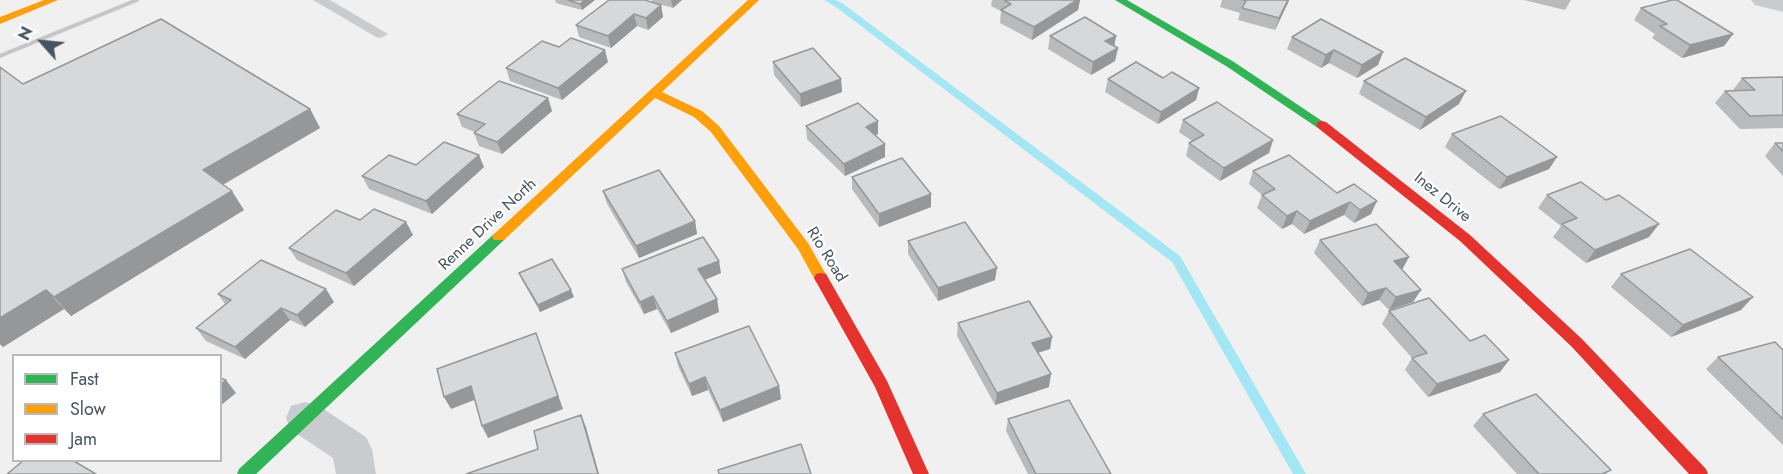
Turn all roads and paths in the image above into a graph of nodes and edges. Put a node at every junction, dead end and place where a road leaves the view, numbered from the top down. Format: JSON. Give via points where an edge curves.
{"nodes":[{"id":1,"x":53,"y":0,"type":"edge"},
{"id":2,"x":320,"y":0,"type":"edge"},
{"id":3,"x":754,"y":0,"type":"edge"},
{"id":4,"x":1120,"y":0,"type":"edge"},
{"id":5,"x":0,"y":21,"type":"edge"},
{"id":6,"x":381,"y":34,"type":"dead end"},
{"id":7,"x":654,"y":93,"type":"junction"},
{"id":8,"x":305,"y":418,"type":"junction"},
{"id":9,"x":245,"y":474,"type":"edge"},
{"id":10,"x":356,"y":474,"type":"edge"},
{"id":11,"x":921,"y":474,"type":"edge"},
{"id":12,"x":1700,"y":474,"type":"edge"}],
"edges":[{"from":1,"to":5,"type":"street"},
{"from":2,"to":6,"type":"lane"},
{"from":3,"to":7,"type":"street","name":"Renne Drive North"},
{"from":4,"to":12,"type":"street","name":"Inez Drive","via":[[1304,112],[1465,238],[1577,343]]},
{"from":7,"to":8,"type":"street","name":"Renne Drive North"},
{"from":7,"to":11,"type":"street","name":"Rio Road","via":[[698,114],[715,129],[803,246],[882,385]]},
{"from":8,"to":9,"type":"street","name":"Renne Drive North"},
{"from":8,"to":10,"type":"street","via":[[352,449]]}]}
